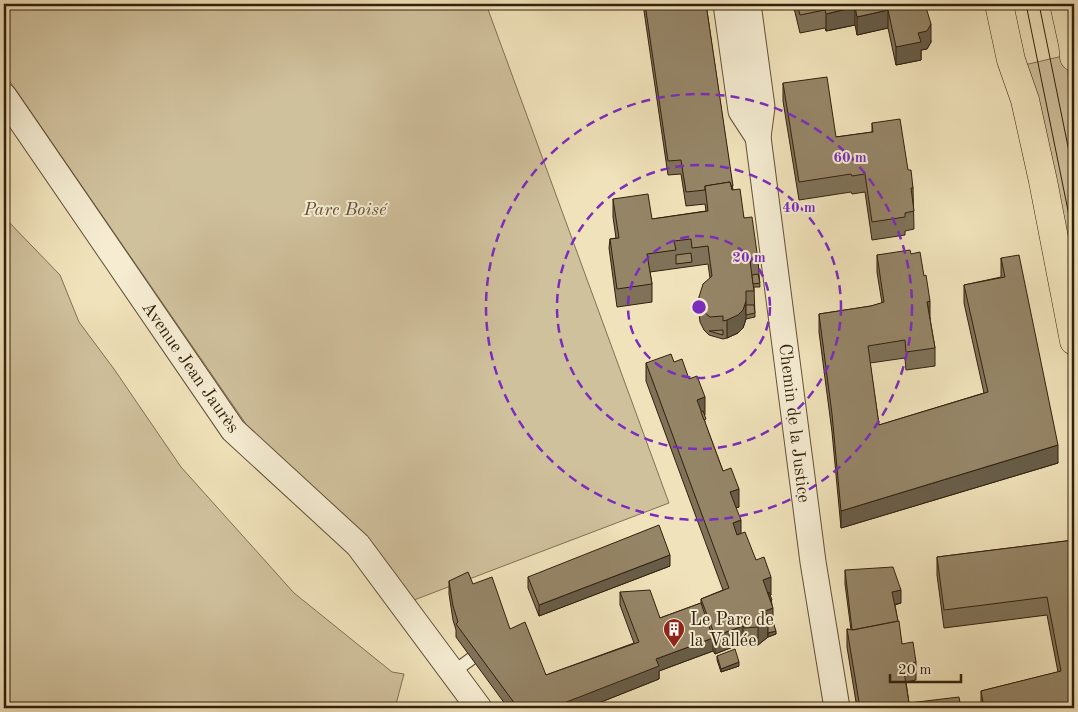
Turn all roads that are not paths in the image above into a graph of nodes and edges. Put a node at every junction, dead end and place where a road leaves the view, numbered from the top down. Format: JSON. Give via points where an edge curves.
{"nodes":[{"id":1,"x":999,"y":4,"type":"edge"},
{"id":2,"x":1064,"y":4,"type":"edge"},
{"id":3,"x":738,"y":13,"type":"edge"},
{"id":4,"x":1074,"y":57,"type":"edge"},
{"id":5,"x":4,"y":96,"type":"edge"},
{"id":6,"x":1074,"y":341,"type":"edge"},
{"id":7,"x":479,"y":708,"type":"edge"},
{"id":8,"x":836,"y":708,"type":"edge"}],
"edges":[{"from":1,"to":6,"type":"main road","via":[[1011,60],[1025,100]]},
{"from":2,"to":4,"type":"main road"},
{"from":3,"to":8,"type":"street","name":"Chemin de la Justice","via":[[762,107],[758,136],[813,562]]},
{"from":5,"to":7,"type":"street","name":"Avenue Jean Jaurès","via":[[233,430],[358,545],[455,664]]}]}
